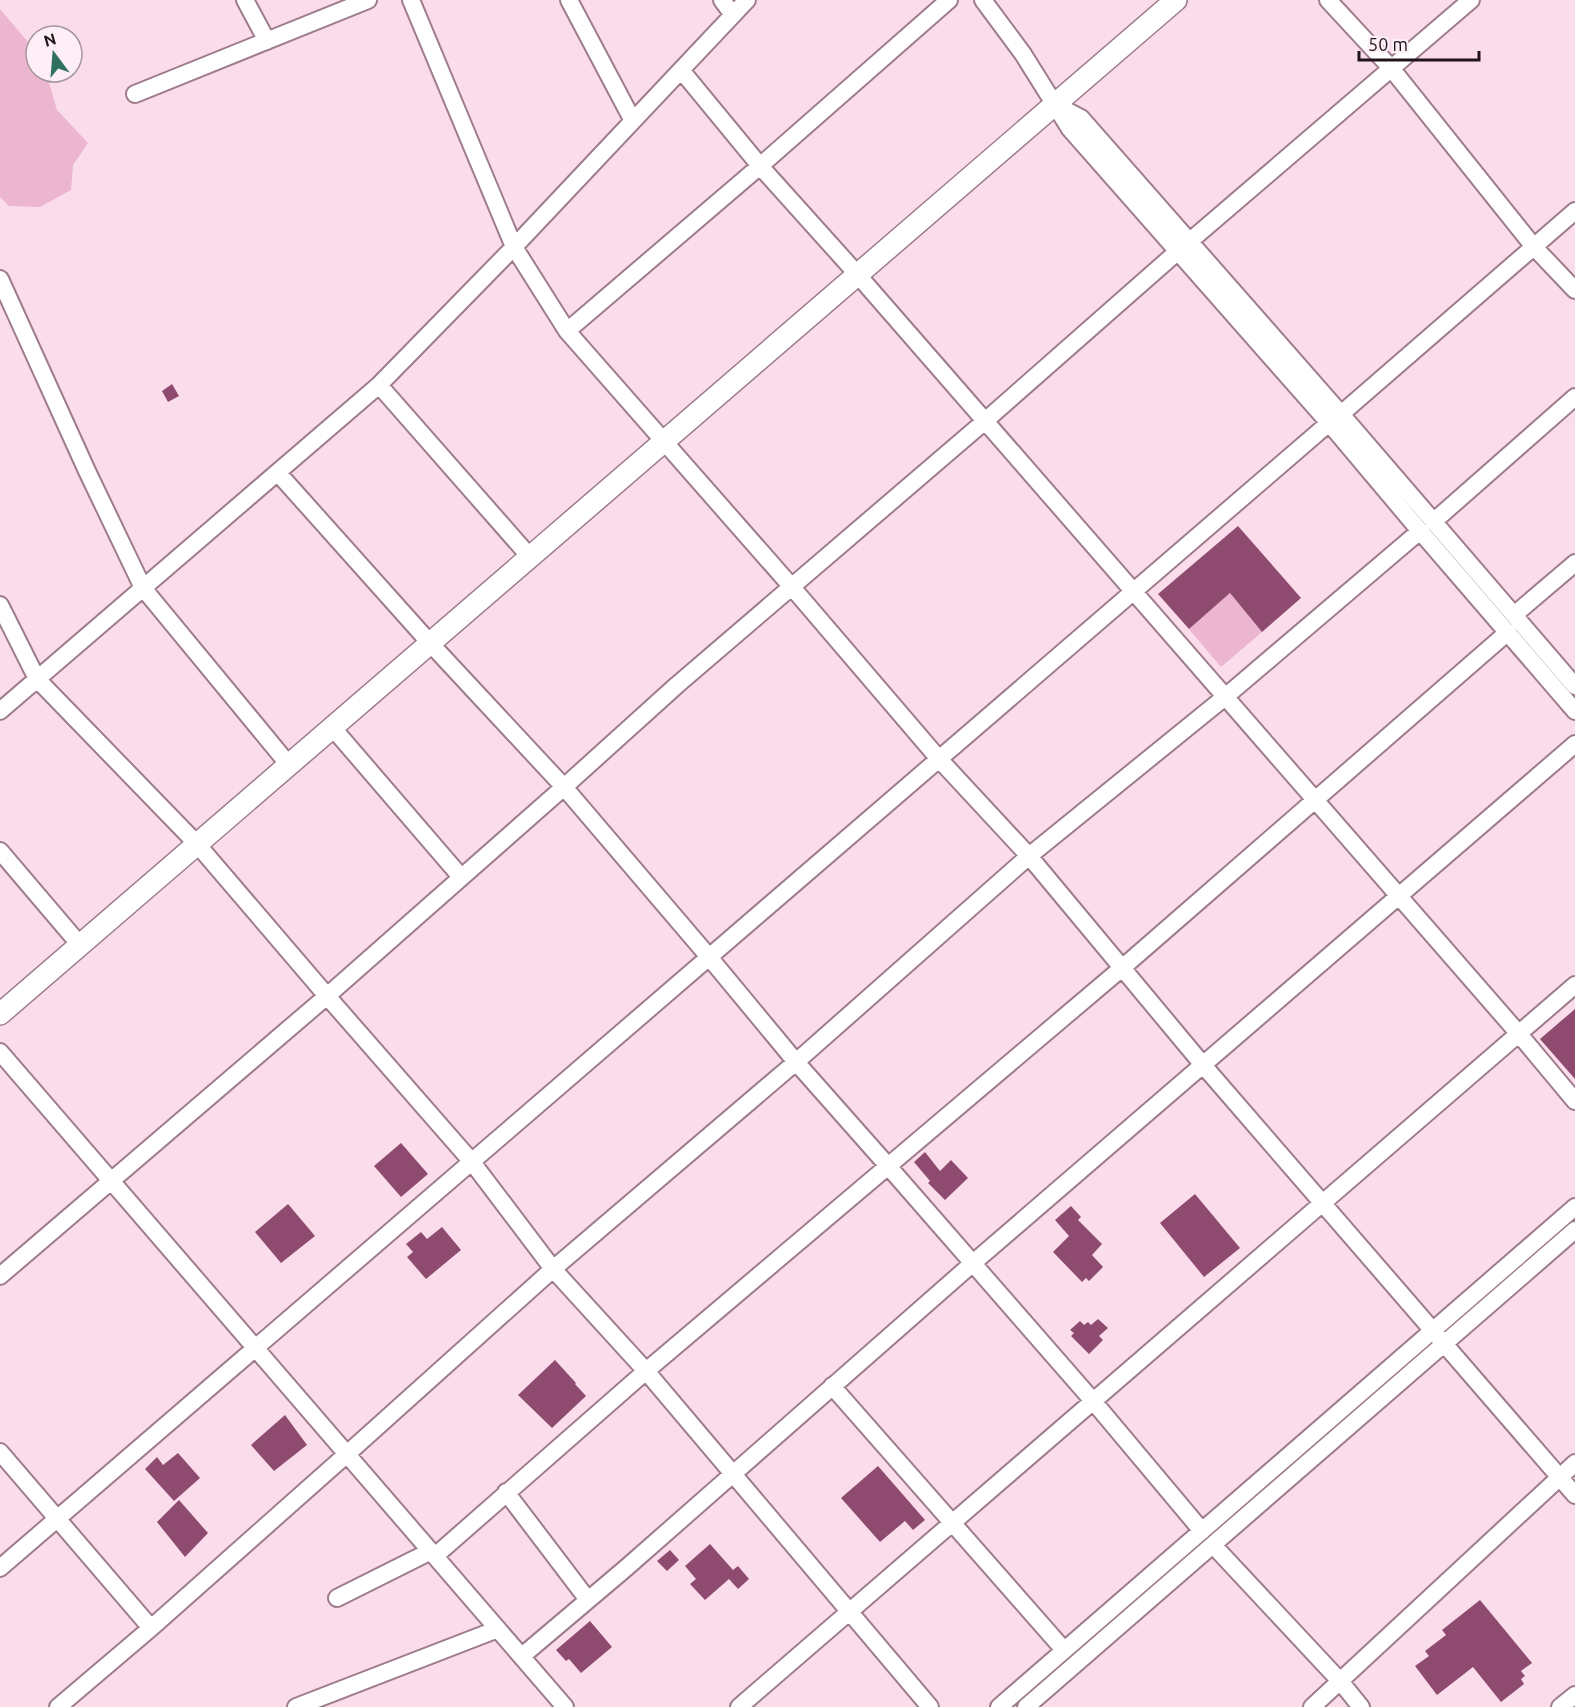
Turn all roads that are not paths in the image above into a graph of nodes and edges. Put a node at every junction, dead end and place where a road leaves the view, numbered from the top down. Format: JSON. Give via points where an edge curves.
{"nodes":[{"id":1,"x":245,"y":0,"type":"edge"},
{"id":2,"x":368,"y":0,"type":"edge"},
{"id":3,"x":411,"y":0,"type":"edge"},
{"id":4,"x":569,"y":0,"type":"edge"},
{"id":5,"x":722,"y":0,"type":"edge"},
{"id":6,"x":747,"y":0,"type":"edge"},
{"id":7,"x":949,"y":0,"type":"edge"},
{"id":8,"x":983,"y":0,"type":"edge"},
{"id":9,"x":1176,"y":0,"type":"edge"},
{"id":10,"x":1328,"y":0,"type":"edge"},
{"id":11,"x":1471,"y":0,"type":"edge"},
{"id":12,"x":733,"y":15,"type":"junction"},
{"id":13,"x":267,"y":41,"type":"junction"},
{"id":14,"x":1390,"y":68,"type":"junction"},
{"id":15,"x":681,"y":70,"type":"junction"},
{"id":16,"x":135,"y":94,"type":"dead end"},
{"id":17,"x":1055,"y":104,"type":"junction"},
{"id":18,"x":633,"y":121,"type":"junction"},
{"id":19,"x":759,"y":166,"type":"junction"},
{"id":20,"x":1575,"y":211,"type":"edge"},
{"id":21,"x":1184,"y":246,"type":"junction"},
{"id":22,"x":514,"y":247,"type":"junction"},
{"id":23,"x":1534,"y":247,"type":"junction"},
{"id":24,"x":857,"y":274,"type":"junction"},
{"id":25,"x":0,"y":279,"type":"edge"},
{"id":26,"x":1575,"y":290,"type":"edge"},
{"id":27,"x":567,"y":331,"type":"junction"},
{"id":28,"x":379,"y":386,"type":"junction"},
{"id":29,"x":1575,"y":397,"type":"edge"},
{"id":30,"x":1335,"y":418,"type":"junction"},
{"id":31,"x":985,"y":421,"type":"junction"},
{"id":32,"x":665,"y":441,"type":"junction"},
{"id":33,"x":278,"y":473,"type":"junction"},
{"id":34,"x":1426,"y":526,"type":"junction"},
{"id":35,"x":530,"y":557,"type":"junction"},
{"id":36,"x":1575,"y":563,"type":"edge"},
{"id":37,"x":791,"y":586,"type":"junction"},
{"id":38,"x":143,"y":588,"type":"junction"},
{"id":39,"x":1134,"y":591,"type":"junction"},
{"id":40,"x":0,"y":605,"type":"edge"},
{"id":41,"x":1514,"y":615,"type":"junction"},
{"id":42,"x":1508,"y":632,"type":"junction"},
{"id":43,"x":430,"y":643,"type":"junction"},
{"id":44,"x":38,"y":679,"type":"junction"},
{"id":45,"x":1575,"y":686,"type":"edge"},
{"id":46,"x":1225,"y":697,"type":"junction"},
{"id":47,"x":0,"y":711,"type":"edge"},
{"id":48,"x":1575,"y":711,"type":"edge"},
{"id":49,"x":332,"y":728,"type":"junction"},
{"id":50,"x":1575,"y":744,"type":"edge"},
{"id":51,"x":939,"y":759,"type":"junction"},
{"id":52,"x":289,"y":765,"type":"junction"},
{"id":53,"x":564,"y":787,"type":"junction"},
{"id":54,"x":1315,"y":799,"type":"junction"},
{"id":55,"x":197,"y":844,"type":"junction"},
{"id":56,"x":0,"y":851,"type":"edge"},
{"id":57,"x":1029,"y":856,"type":"junction"},
{"id":58,"x":461,"y":877,"type":"junction"},
{"id":59,"x":1399,"y":896,"type":"junction"},
{"id":60,"x":80,"y":945,"type":"junction"},
{"id":61,"x":709,"y":957,"type":"junction"},
{"id":62,"x":1122,"y":968,"type":"junction"},
{"id":63,"x":1575,"y":985,"type":"edge"},
{"id":64,"x":327,"y":996,"type":"junction"},
{"id":65,"x":0,"y":1014,"type":"edge"},
{"id":66,"x":1519,"y":1034,"type":"junction"},
{"id":67,"x":0,"y":1052,"type":"edge"},
{"id":68,"x":796,"y":1062,"type":"junction"},
{"id":69,"x":1203,"y":1065,"type":"junction"},
{"id":70,"x":1575,"y":1101,"type":"edge"},
{"id":71,"x":472,"y":1162,"type":"junction"},
{"id":72,"x":888,"y":1166,"type":"junction"},
{"id":73,"x":112,"y":1182,"type":"junction"},
{"id":74,"x":1323,"y":1203,"type":"junction"},
{"id":75,"x":1575,"y":1208,"type":"edge"},
{"id":76,"x":1575,"y":1230,"type":"edge"},
{"id":77,"x":973,"y":1263,"type":"junction"},
{"id":78,"x":553,"y":1269,"type":"junction"},
{"id":79,"x":0,"y":1276,"type":"edge"},
{"id":80,"x":1433,"y":1330,"type":"junction"},
{"id":81,"x":1445,"y":1344,"type":"junction"},
{"id":82,"x":255,"y":1348,"type":"junction"},
{"id":83,"x":646,"y":1371,"type":"junction"},
{"id":84,"x":832,"y":1386,"type":"junction"},
{"id":85,"x":1093,"y":1401,"type":"junction"},
{"id":86,"x":0,"y":1452,"type":"edge"},
{"id":87,"x":347,"y":1455,"type":"junction"},
{"id":88,"x":1575,"y":1463,"type":"edge"},
{"id":89,"x":733,"y":1474,"type":"junction"},
{"id":90,"x":1559,"y":1476,"type":"junction"},
{"id":91,"x":506,"y":1492,"type":"junction"},
{"id":92,"x":1575,"y":1495,"type":"edge"},
{"id":93,"x":57,"y":1519,"type":"junction"},
{"id":94,"x":952,"y":1523,"type":"junction"},
{"id":95,"x":1202,"y":1531,"type":"junction"},
{"id":96,"x":1213,"y":1545,"type":"junction"},
{"id":97,"x":433,"y":1553,"type":"junction"},
{"id":98,"x":0,"y":1568,"type":"edge"},
{"id":99,"x":337,"y":1598,"type":"dead end"},
{"id":100,"x":588,"y":1600,"type":"junction"},
{"id":101,"x":848,"y":1612,"type":"junction"},
{"id":102,"x":151,"y":1628,"type":"junction"},
{"id":103,"x":498,"y":1629,"type":"junction"},
{"id":104,"x":1065,"y":1650,"type":"junction"},
{"id":105,"x":522,"y":1656,"type":"junction"},
{"id":106,"x":1340,"y":1681,"type":"junction"},
{"id":107,"x":1575,"y":1695,"type":"edge"},
{"id":108,"x":58,"y":1707,"type":"edge"},
{"id":109,"x":296,"y":1707,"type":"edge"},
{"id":110,"x":566,"y":1707,"type":"edge"},
{"id":111,"x":739,"y":1707,"type":"edge"},
{"id":112,"x":930,"y":1707,"type":"edge"},
{"id":113,"x":999,"y":1707,"type":"edge"},
{"id":114,"x":1026,"y":1707,"type":"edge"},
{"id":115,"x":1312,"y":1707,"type":"edge"},
{"id":116,"x":1361,"y":1707,"type":"edge"},
{"id":117,"x":1560,"y":1707,"type":"edge"}],
"edges":[{"from":1,"to":13,"type":"street"},
{"from":2,"to":13,"type":"street"},
{"from":3,"to":22,"type":"street"},
{"from":4,"to":18,"type":"street"},
{"from":5,"to":12,"type":"street"},
{"from":6,"to":12,"type":"street"},
{"from":7,"to":19,"type":"street"},
{"from":8,"to":17,"type":"street"},
{"from":9,"to":17,"type":"street"},
{"from":10,"to":14,"type":"street"},
{"from":11,"to":14,"type":"street"},
{"from":12,"to":15,"type":"street"},
{"from":13,"to":16,"type":"street"},
{"from":14,"to":21,"type":"street"},
{"from":14,"to":23,"type":"street"},
{"from":15,"to":18,"type":"street"},
{"from":15,"to":19,"type":"street"},
{"from":17,"to":21,"type":"street","via":[[1070,129]]},
{"from":17,"to":24,"type":"street"},
{"from":18,"to":22,"type":"street"},
{"from":19,"to":24,"type":"street"},
{"from":19,"to":27,"type":"street"},
{"from":20,"to":23,"type":"street"},
{"from":21,"to":30,"type":"street"},
{"from":21,"to":31,"type":"street"},
{"from":22,"to":27,"type":"street"},
{"from":22,"to":28,"type":"street"},
{"from":23,"to":26,"type":"street"},
{"from":23,"to":30,"type":"street"},
{"from":24,"to":31,"type":"street"},
{"from":24,"to":32,"type":"street"},
{"from":25,"to":38,"type":"street"},
{"from":27,"to":32,"type":"street"},
{"from":28,"to":33,"type":"street"},
{"from":28,"to":35,"type":"street"},
{"from":29,"to":34,"type":"street"},
{"from":30,"to":34,"type":"street"},
{"from":30,"to":39,"type":"street"},
{"from":31,"to":37,"type":"street"},
{"from":31,"to":39,"type":"street"},
{"from":32,"to":35,"type":"street"},
{"from":32,"to":37,"type":"street"},
{"from":33,"to":38,"type":"street"},
{"from":33,"to":43,"type":"street"},
{"from":34,"to":41,"type":"street"},
{"from":34,"to":42,"type":"street"},
{"from":34,"to":46,"type":"street"},
{"from":35,"to":43,"type":"street"},
{"from":36,"to":41,"type":"street"},
{"from":37,"to":51,"type":"street"},
{"from":37,"to":53,"type":"street"},
{"from":38,"to":44,"type":"street"},
{"from":38,"to":52,"type":"street"},
{"from":39,"to":46,"type":"street"},
{"from":39,"to":51,"type":"street"},
{"from":40,"to":44,"type":"street"},
{"from":41,"to":45,"type":"street"},
{"from":42,"to":48,"type":"street"},
{"from":42,"to":54,"type":"street"},
{"from":43,"to":49,"type":"street"},
{"from":43,"to":53,"type":"street"},
{"from":44,"to":47,"type":"street"},
{"from":44,"to":55,"type":"street"},
{"from":46,"to":54,"type":"street"},
{"from":46,"to":57,"type":"street"},
{"from":49,"to":52,"type":"street"},
{"from":49,"to":58,"type":"street"},
{"from":50,"to":59,"type":"street"},
{"from":51,"to":57,"type":"street"},
{"from":51,"to":61,"type":"street"},
{"from":52,"to":55,"type":"street"},
{"from":53,"to":58,"type":"street"},
{"from":53,"to":61,"type":"street"},
{"from":54,"to":59,"type":"street"},
{"from":54,"to":62,"type":"street"},
{"from":55,"to":60,"type":"street"},
{"from":55,"to":64,"type":"street"},
{"from":56,"to":60,"type":"street"},
{"from":57,"to":62,"type":"street"},
{"from":57,"to":68,"type":"street"},
{"from":58,"to":64,"type":"street"},
{"from":59,"to":66,"type":"street"},
{"from":59,"to":69,"type":"street"},
{"from":60,"to":65,"type":"street"},
{"from":61,"to":68,"type":"street"},
{"from":61,"to":71,"type":"street"},
{"from":62,"to":69,"type":"street"},
{"from":62,"to":72,"type":"street"},
{"from":63,"to":66,"type":"street"},
{"from":64,"to":71,"type":"street"},
{"from":64,"to":73,"type":"street"},
{"from":66,"to":70,"type":"street"},
{"from":66,"to":74,"type":"street"},
{"from":67,"to":73,"type":"street"},
{"from":68,"to":72,"type":"street"},
{"from":68,"to":78,"type":"street"},
{"from":69,"to":74,"type":"street"},
{"from":69,"to":77,"type":"street"},
{"from":71,"to":78,"type":"street"},
{"from":71,"to":82,"type":"street"},
{"from":72,"to":77,"type":"street"},
{"from":72,"to":83,"type":"street"},
{"from":73,"to":79,"type":"street"},
{"from":73,"to":82,"type":"street"},
{"from":74,"to":80,"type":"street"},
{"from":74,"to":85,"type":"street"},
{"from":75,"to":80,"type":"street"},
{"from":76,"to":81,"type":"street"},
{"from":77,"to":84,"type":"street"},
{"from":77,"to":85,"type":"street"},
{"from":78,"to":83,"type":"street"},
{"from":78,"to":87,"type":"street"},
{"from":80,"to":81,"type":"street"},
{"from":80,"to":95,"type":"street"},
{"from":81,"to":90,"type":"street"},
{"from":81,"to":96,"type":"street"},
{"from":82,"to":87,"type":"street"},
{"from":82,"to":93,"type":"street"},
{"from":83,"to":89,"type":"street"},
{"from":83,"to":91,"type":"street"},
{"from":84,"to":89,"type":"street"},
{"from":84,"to":94,"type":"street"},
{"from":85,"to":94,"type":"street"},
{"from":85,"to":95,"type":"street"},
{"from":86,"to":93,"type":"street"},
{"from":87,"to":97,"type":"street"},
{"from":87,"to":102,"type":"street"},
{"from":88,"to":90,"type":"street"},
{"from":89,"to":100,"type":"street"},
{"from":89,"to":101,"type":"street"},
{"from":90,"to":92,"type":"street"},
{"from":90,"to":106,"type":"street"},
{"from":91,"to":97,"type":"street"},
{"from":91,"to":100,"type":"street"},
{"from":93,"to":98,"type":"street"},
{"from":93,"to":102,"type":"street"},
{"from":94,"to":101,"type":"street"},
{"from":94,"to":104,"type":"street"},
{"from":95,"to":104,"type":"street"},
{"from":96,"to":106,"type":"street"},
{"from":96,"to":114,"type":"street"},
{"from":97,"to":99,"type":"street"},
{"from":97,"to":103,"type":"street"},
{"from":100,"to":105,"type":"street"},
{"from":101,"to":111,"type":"street"},
{"from":101,"to":112,"type":"street"},
{"from":102,"to":108,"type":"street"},
{"from":103,"to":105,"type":"street"},
{"from":103,"to":109,"type":"street"},
{"from":104,"to":113,"type":"street"},
{"from":105,"to":110,"type":"street"},
{"from":106,"to":115,"type":"street"},
{"from":106,"to":116,"type":"street"},
{"from":107,"to":117,"type":"street"}]}
